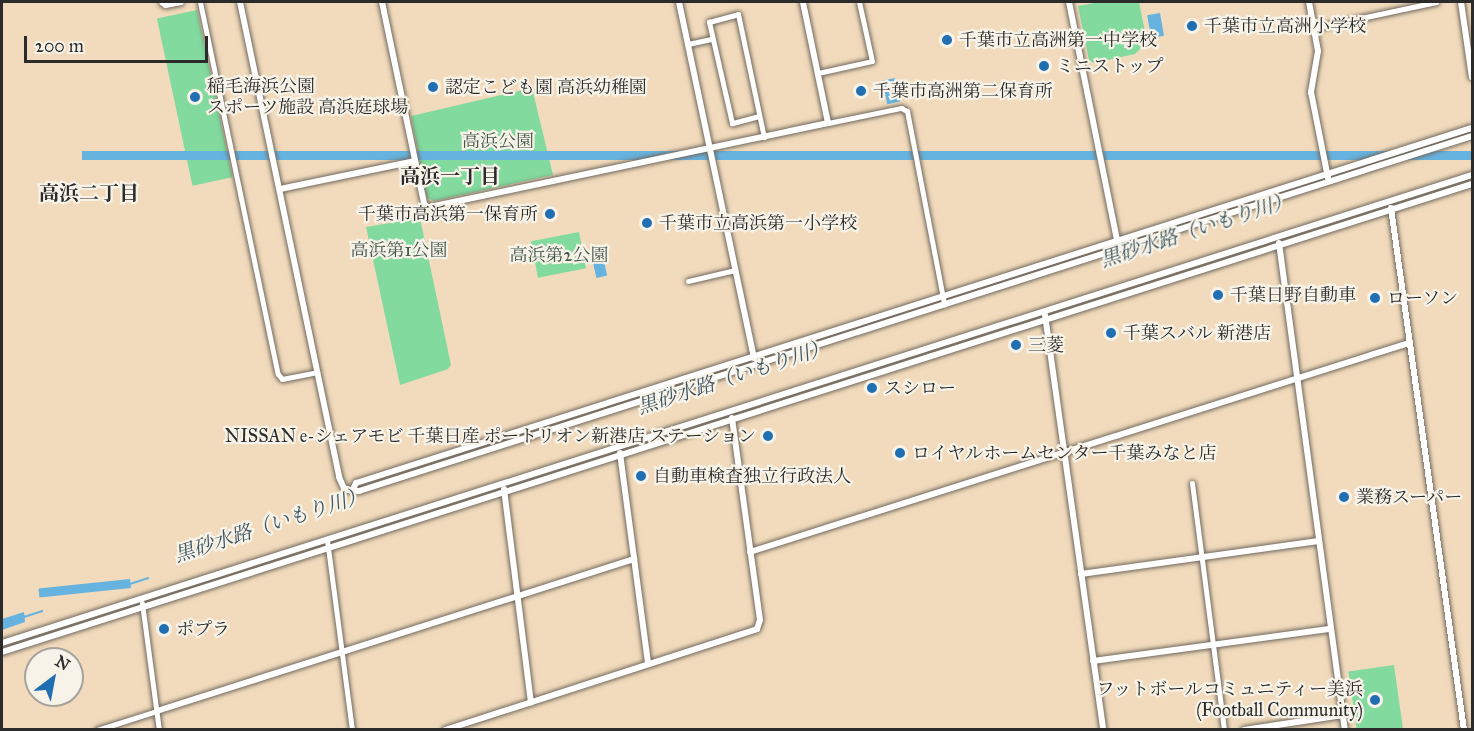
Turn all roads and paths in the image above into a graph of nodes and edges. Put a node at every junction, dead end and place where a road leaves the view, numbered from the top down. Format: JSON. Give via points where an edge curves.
{"nodes":[{"id":1,"x":161,"y":2,"type":"edge"},
{"id":2,"x":180,"y":2,"type":"edge"},
{"id":3,"x":200,"y":2,"type":"edge"},
{"id":4,"x":240,"y":2,"type":"edge"},
{"id":5,"x":382,"y":2,"type":"edge"},
{"id":6,"x":679,"y":2,"type":"edge"},
{"id":7,"x":803,"y":2,"type":"edge"},
{"id":8,"x":859,"y":2,"type":"edge"},
{"id":9,"x":1069,"y":2,"type":"edge"},
{"id":10,"x":1309,"y":2,"type":"edge"},
{"id":11,"x":1436,"y":2,"type":"edge"},
{"id":12,"x":1461,"y":2,"type":"edge"},
{"id":13,"x":1314,"y":28,"type":"junction"},
{"id":14,"x":712,"y":39,"type":"junction"},
{"id":15,"x":688,"y":44,"type":"junction"},
{"id":16,"x":818,"y":73,"type":"junction"},
{"id":17,"x":1473,"y":77,"type":"edge"},
{"id":18,"x":759,"y":116,"type":"junction"},
{"id":19,"x":828,"y":123,"type":"junction"},
{"id":20,"x":1473,"y":128,"type":"edge"},
{"id":21,"x":1473,"y":136,"type":"edge"},
{"id":22,"x":764,"y":137,"type":"junction"},
{"id":23,"x":710,"y":148,"type":"junction"},
{"id":24,"x":415,"y":161,"type":"junction"},
{"id":25,"x":1328,"y":174,"type":"junction"},
{"id":26,"x":1473,"y":175,"type":"edge"},
{"id":27,"x":1329,"y":182,"type":"junction"},
{"id":28,"x":1473,"y":184,"type":"edge"},
{"id":29,"x":280,"y":189,"type":"junction"},
{"id":30,"x":1390,"y":201,"type":"junction"},
{"id":31,"x":1392,"y":210,"type":"junction"},
{"id":32,"x":1278,"y":237,"type":"junction"},
{"id":33,"x":1118,"y":245,"type":"junction"},
{"id":34,"x":1279,"y":246,"type":"junction"},
{"id":35,"x":735,"y":270,"type":"junction"},
{"id":36,"x":688,"y":281,"type":"dead end"},
{"id":37,"x":942,"y":297,"type":"junction"},
{"id":38,"x":944,"y":304,"type":"junction"},
{"id":39,"x":1045,"y":315,"type":"junction"},
{"id":40,"x":1409,"y":343,"type":"junction"},
{"id":41,"x":754,"y":357,"type":"junction"},
{"id":42,"x":755,"y":364,"type":"junction"},
{"id":43,"x":317,"y":372,"type":"junction"},
{"id":44,"x":1297,"y":379,"type":"junction"},
{"id":45,"x":730,"y":411,"type":"junction"},
{"id":46,"x":732,"y":420,"type":"junction"},
{"id":47,"x":620,"y":446,"type":"junction"},
{"id":48,"x":1065,"y":453,"type":"junction"},
{"id":49,"x":620,"y":455,"type":"junction"},
{"id":50,"x":502,"y":483,"type":"junction"},
{"id":51,"x":1192,"y":483,"type":"dead end"},
{"id":52,"x":353,"y":489,"type":"junction"},
{"id":53,"x":504,"y":492,"type":"junction"},
{"id":54,"x":327,"y":540,"type":"junction"},
{"id":55,"x":1319,"y":541,"type":"junction"},
{"id":56,"x":328,"y":548,"type":"junction"},
{"id":57,"x":750,"y":552,"type":"junction"},
{"id":58,"x":1200,"y":558,"type":"junction"},
{"id":59,"x":634,"y":559,"type":"junction"},
{"id":60,"x":1081,"y":574,"type":"junction"},
{"id":61,"x":518,"y":596,"type":"junction"},
{"id":62,"x":141,"y":598,"type":"junction"},
{"id":63,"x":142,"y":607,"type":"junction"},
{"id":64,"x":1331,"y":629,"type":"junction"},
{"id":65,"x":2,"y":643,"type":"edge"},
{"id":66,"x":1212,"y":645,"type":"junction"},
{"id":67,"x":2,"y":652,"type":"edge"},
{"id":68,"x":342,"y":652,"type":"junction"},
{"id":69,"x":1094,"y":661,"type":"junction"},
{"id":70,"x":648,"y":664,"type":"junction"},
{"id":71,"x":531,"y":702,"type":"junction"},
{"id":72,"x":157,"y":711,"type":"junction"},
{"id":73,"x":1343,"y":716,"type":"junction"},
{"id":74,"x":97,"y":729,"type":"edge"},
{"id":75,"x":159,"y":729,"type":"edge"},
{"id":76,"x":352,"y":729,"type":"edge"},
{"id":77,"x":445,"y":729,"type":"edge"},
{"id":78,"x":1103,"y":729,"type":"edge"},
{"id":79,"x":1224,"y":729,"type":"edge"},
{"id":80,"x":1244,"y":729,"type":"edge"},
{"id":81,"x":1345,"y":729,"type":"edge"},
{"id":82,"x":1464,"y":729,"type":"edge"}],
"edges":[{"from":1,"to":2,"type":"street"},
{"from":3,"to":43,"type":"street","via":[[278,374],[282,379]]},
{"from":4,"to":29,"type":"street"},
{"from":5,"to":24,"type":"street"},
{"from":6,"to":15,"type":"street"},
{"from":7,"to":16,"type":"street"},
{"from":8,"to":16,"type":"street","via":[[872,61]]},
{"from":9,"to":33,"type":"street"},
{"from":10,"to":13,"type":"street"},
{"from":11,"to":13,"type":"street"},
{"from":12,"to":17,"type":"street"},
{"from":13,"to":25,"type":"street","via":[[1318,51],[1311,92]]},
{"from":14,"to":15,"type":"street"},
{"from":14,"to":18,"type":"street","via":[[732,123]]},
{"from":14,"to":18,"type":"street","via":[[708,22],[738,14]]},
{"from":15,"to":23,"type":"street"},
{"from":16,"to":19,"type":"street"},
{"from":18,"to":22,"type":"street"},
{"from":19,"to":22,"type":"street"},
{"from":19,"to":37,"type":"street","via":[[901,108],[907,111]]},
{"from":20,"to":25,"type":"street"},
{"from":21,"to":27,"type":"street"},
{"from":22,"to":23,"type":"street"},
{"from":23,"to":24,"type":"street","via":[[425,208]]},
{"from":23,"to":35,"type":"street"},
{"from":24,"to":29,"type":"street"},
{"from":25,"to":27,"type":"street"},
{"from":25,"to":33,"type":"street"},
{"from":26,"to":30,"type":"street"},
{"from":27,"to":33,"type":"street"},
{"from":28,"to":31,"type":"street"},
{"from":29,"to":43,"type":"street"},
{"from":30,"to":31,"type":"street"},
{"from":30,"to":32,"type":"street"},
{"from":31,"to":34,"type":"street"},
{"from":31,"to":40,"type":"street"},
{"from":32,"to":34,"type":"street"},
{"from":32,"to":39,"type":"street"},
{"from":33,"to":37,"type":"street"},
{"from":33,"to":38,"type":"street"},
{"from":34,"to":39,"type":"street"},
{"from":34,"to":44,"type":"street"},
{"from":35,"to":36,"type":"street"},
{"from":35,"to":41,"type":"street"},
{"from":37,"to":38,"type":"street"},
{"from":37,"to":41,"type":"street"},
{"from":38,"to":42,"type":"street"},
{"from":39,"to":45,"type":"street"},
{"from":39,"to":46,"type":"street"},
{"from":39,"to":48,"type":"street"},
{"from":40,"to":44,"type":"street"},
{"from":40,"to":82,"type":"street"},
{"from":41,"to":42,"type":"street"},
{"from":41,"to":52,"type":"street","via":[[356,483]]},
{"from":42,"to":52,"type":"street","via":[[359,491]]},
{"from":43,"to":52,"type":"street","via":[[339,477],[344,488]]},
{"from":44,"to":48,"type":"street"},
{"from":44,"to":55,"type":"street"},
{"from":45,"to":46,"type":"street"},
{"from":45,"to":47,"type":"street"},
{"from":46,"to":49,"type":"street"},
{"from":46,"to":57,"type":"street"},
{"from":47,"to":49,"type":"street"},
{"from":47,"to":50,"type":"street"},
{"from":48,"to":57,"type":"street"},
{"from":48,"to":60,"type":"street"},
{"from":49,"to":53,"type":"street"},
{"from":49,"to":59,"type":"street"},
{"from":50,"to":53,"type":"street"},
{"from":50,"to":54,"type":"street"},
{"from":51,"to":58,"type":"street"},
{"from":53,"to":56,"type":"street"},
{"from":53,"to":61,"type":"street"},
{"from":54,"to":56,"type":"street"},
{"from":54,"to":62,"type":"street"},
{"from":55,"to":58,"type":"street"},
{"from":55,"to":64,"type":"street"},
{"from":56,"to":63,"type":"street"},
{"from":56,"to":68,"type":"street"},
{"from":57,"to":70,"type":"street","via":[[760,620],[757,629]]},
{"from":58,"to":60,"type":"street"},
{"from":58,"to":66,"type":"street"},
{"from":59,"to":61,"type":"street"},
{"from":59,"to":70,"type":"street"},
{"from":60,"to":69,"type":"street"},
{"from":61,"to":68,"type":"street"},
{"from":61,"to":71,"type":"street"},
{"from":62,"to":63,"type":"street"},
{"from":62,"to":65,"type":"street"},
{"from":63,"to":67,"type":"street"},
{"from":63,"to":72,"type":"street"},
{"from":64,"to":66,"type":"street"},
{"from":64,"to":73,"type":"street"},
{"from":66,"to":69,"type":"street"},
{"from":66,"to":79,"type":"street"},
{"from":68,"to":72,"type":"street"},
{"from":68,"to":76,"type":"street"},
{"from":69,"to":78,"type":"street"},
{"from":70,"to":71,"type":"street"},
{"from":71,"to":77,"type":"street"},
{"from":72,"to":74,"type":"street"},
{"from":72,"to":75,"type":"street"},
{"from":73,"to":80,"type":"street"},
{"from":73,"to":81,"type":"street"}]}
